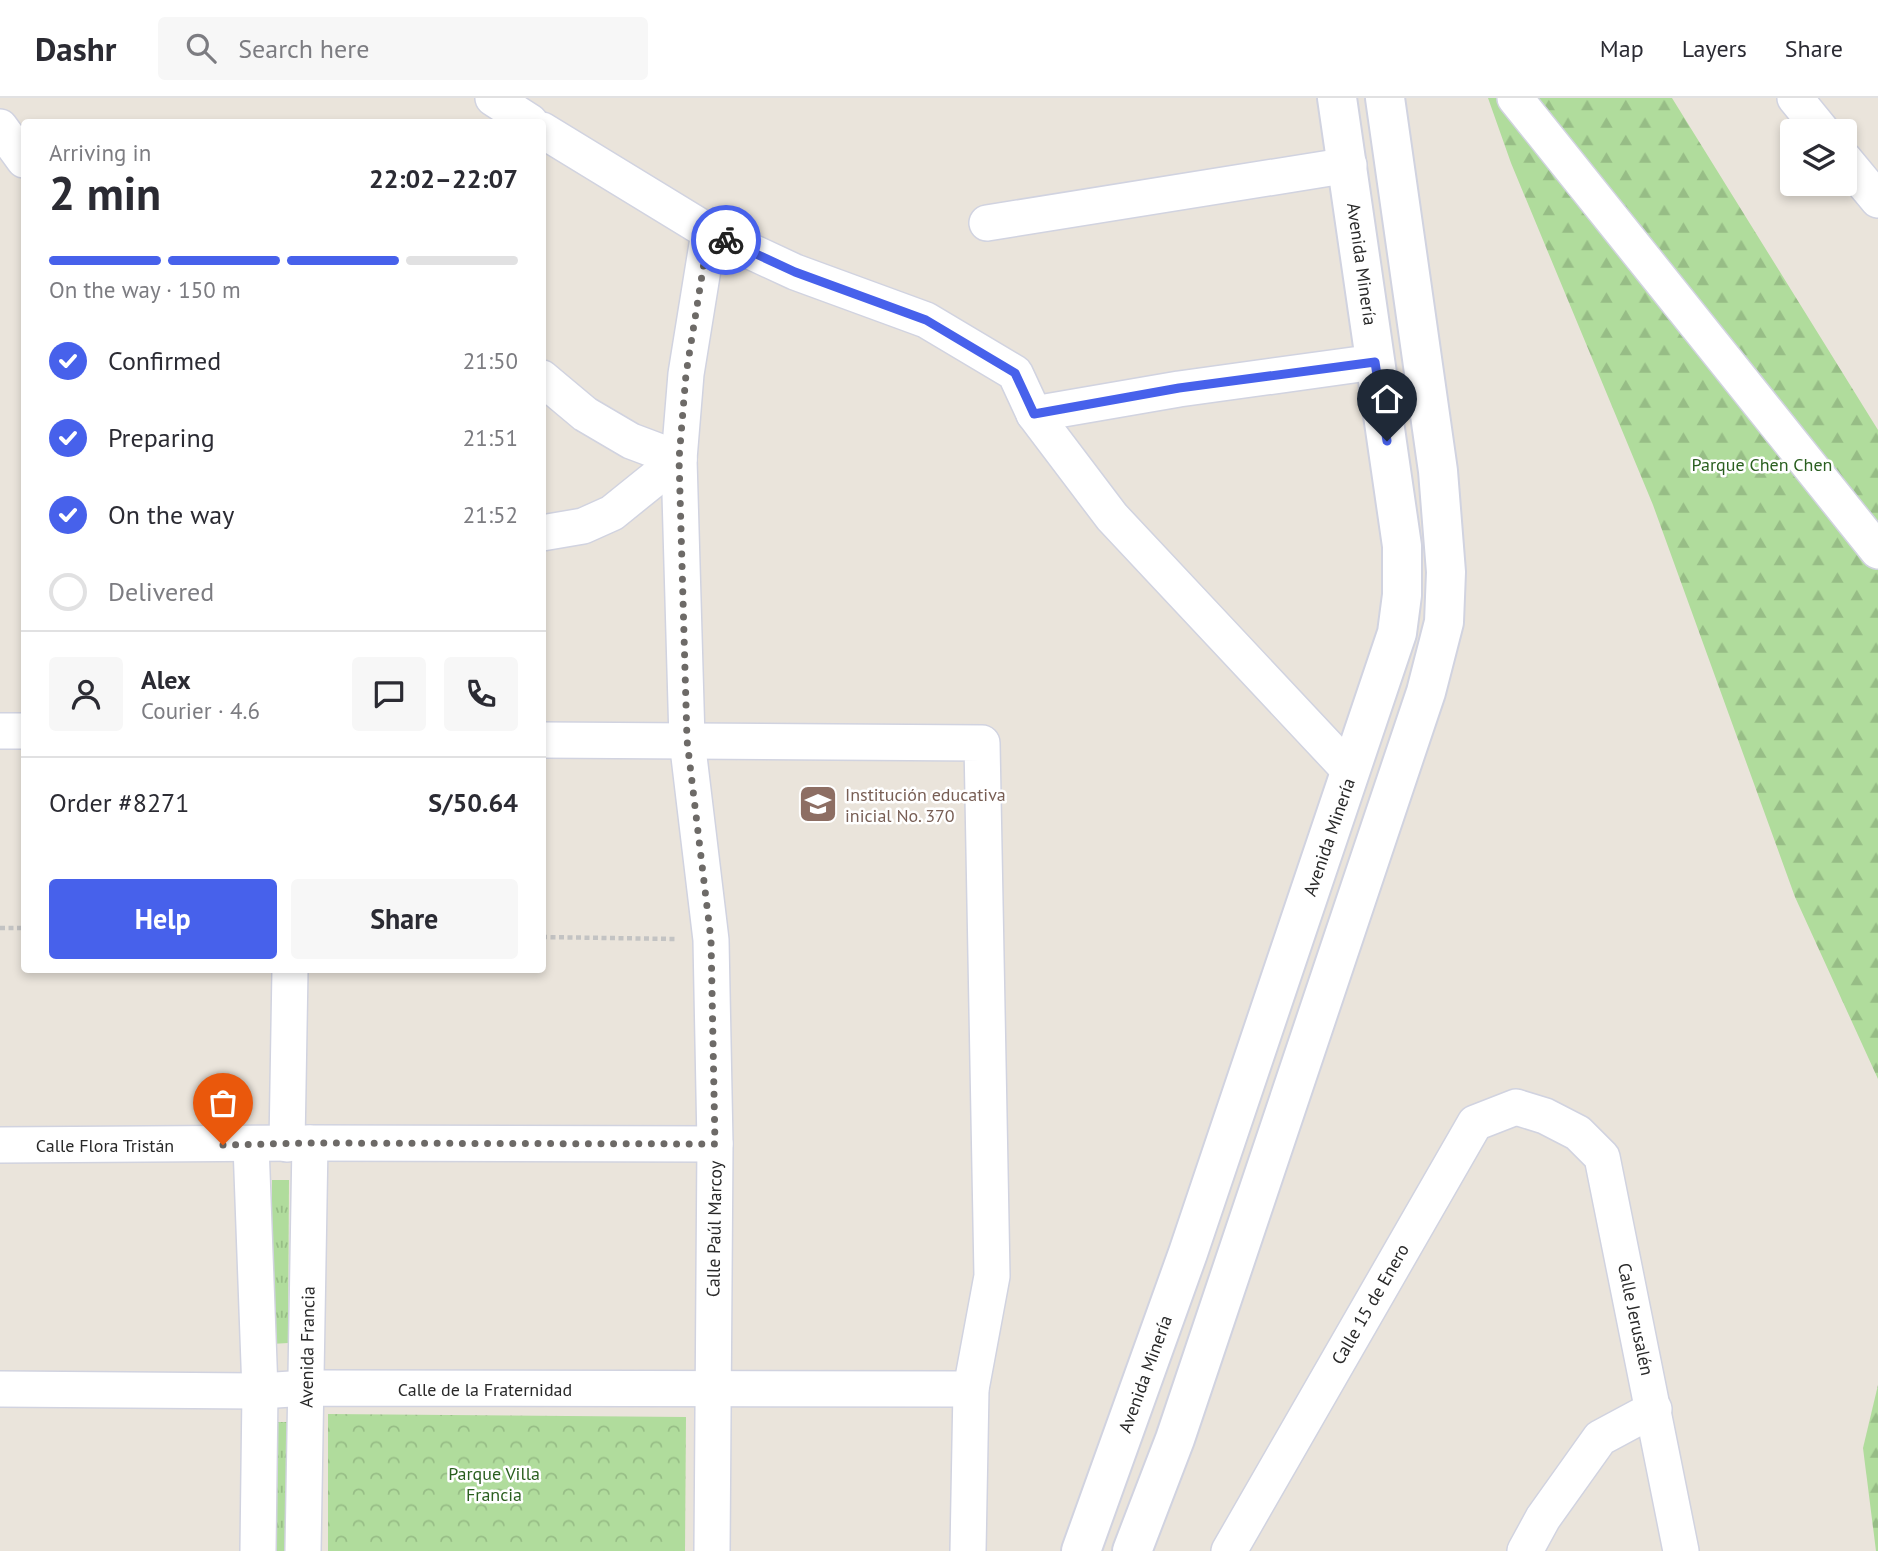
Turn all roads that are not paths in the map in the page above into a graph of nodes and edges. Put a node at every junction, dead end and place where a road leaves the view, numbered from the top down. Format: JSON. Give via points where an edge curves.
{"nodes":[{"id":1,"x":1337,"y":98,"type":"edge"},
{"id":2,"x":1384,"y":98,"type":"edge"},
{"id":3,"x":1515,"y":98,"type":"edge"},
{"id":4,"x":1795,"y":98,"type":"edge"},
{"id":5,"x":1812,"y":119,"type":"edge"},
{"id":6,"x":0,"y":127,"type":"edge"},
{"id":7,"x":546,"y":132,"type":"edge"},
{"id":8,"x":21,"y":156,"type":"edge"},
{"id":9,"x":1349,"y":164,"type":"junction"},
{"id":10,"x":1857,"y":175,"type":"edge"},
{"id":11,"x":1878,"y":200,"type":"edge"},
{"id":12,"x":986,"y":223,"type":"dead end"},
{"id":13,"x":709,"y":232,"type":"junction"},
{"id":14,"x":1375,"y":362,"type":"junction"},
{"id":15,"x":546,"y":381,"type":"edge"},
{"id":16,"x":1034,"y":414,"type":"junction"},
{"id":17,"x":679,"y":459,"type":"junction"},
{"id":18,"x":546,"y":532,"type":"edge"},
{"id":19,"x":1878,"y":551,"type":"edge"},
{"id":20,"x":0,"y":731,"type":"edge"},
{"id":21,"x":21,"y":731,"type":"edge"},
{"id":22,"x":546,"y":740,"type":"edge"},
{"id":23,"x":687,"y":740,"type":"junction"},
{"id":24,"x":1351,"y":772,"type":"junction"},
{"id":25,"x":290,"y":973,"type":"edge"},
{"id":26,"x":1545,"y":1116,"type":"joint"},
{"id":27,"x":299,"y":1143,"type":"junction"},
{"id":28,"x":715,"y":1144,"type":"junction"},
{"id":29,"x":0,"y":1145,"type":"edge"},
{"id":30,"x":251,"y":1145,"type":"junction"},
{"id":31,"x":307,"y":1388,"type":"junction"},
{"id":32,"x":0,"y":1389,"type":"edge"},
{"id":33,"x":971,"y":1389,"type":"junction"},
{"id":34,"x":712,"y":1390,"type":"junction"},
{"id":35,"x":260,"y":1391,"type":"junction"},
{"id":36,"x":1654,"y":1409,"type":"junction"},
{"id":37,"x":258,"y":1551,"type":"edge"},
{"id":38,"x":303,"y":1551,"type":"edge"},
{"id":39,"x":712,"y":1551,"type":"edge"},
{"id":40,"x":968,"y":1551,"type":"edge"},
{"id":41,"x":1081,"y":1551,"type":"edge"},
{"id":42,"x":1132,"y":1551,"type":"edge"},
{"id":43,"x":1229,"y":1551,"type":"edge"},
{"id":44,"x":1525,"y":1551,"type":"edge"},
{"id":45,"x":1681,"y":1551,"type":"edge"}],
"edges":[{"from":1,"to":9,"type":"main road","name":"Avenida Minería"},
{"from":2,"to":42,"type":"main road","via":[[1438,471],[1446,572],[1444,622],[1413,731],[1175,1438]]},
{"from":3,"to":19,"type":"street"},
{"from":4,"to":5,"type":"street"},
{"from":6,"to":8,"type":"street"},
{"from":7,"to":13,"type":"street"},
{"from":9,"to":12,"type":"street"},
{"from":9,"to":14,"type":"main road","name":"Avenida Minería"},
{"from":10,"to":11,"type":"street"},
{"from":13,"to":16,"type":"street","via":[[795,272],[926,320],[1015,373]]},
{"from":13,"to":17,"type":"street","name":"Calle Paúl Marcoy","via":[[686,374]]},
{"from":14,"to":16,"type":"street","via":[[1179,388]]},
{"from":14,"to":24,"type":"main road","name":"Avenida Minería","via":[[1402,546],[1402,596],[1397,632]]},
{"from":15,"to":17,"type":"street","via":[[585,414],[631,441]]},
{"from":16,"to":24,"type":"street","via":[[1112,517]]},
{"from":17,"to":18,"type":"street","via":[[612,513],[583,526]]},
{"from":17,"to":23,"type":"street","name":"Calle Paúl Marcoy"},
{"from":20,"to":21,"type":"street"},
{"from":22,"to":23,"type":"street"},
{"from":23,"to":28,"type":"street","name":"Calle Paúl Marcoy","via":[[711,940]]},
{"from":23,"to":33,"type":"street","via":[[982,743],[992,1276]]},
{"from":24,"to":41,"type":"main road","name":"Avenida Minería","via":[[1188,1253]]},
{"from":25,"to":27,"type":"street","name":"Avenida Francia"},
{"from":26,"to":36,"type":"street","name":"Calle Jerusalén","via":[[1578,1133],[1602,1157]]},
{"from":26,"to":43,"type":"street","name":"Calle 15 de Enero","via":[[1516,1107],[1475,1123]]},
{"from":27,"to":28,"type":"street","name":"Calle Flora Tristán"},
{"from":27,"to":30,"type":"street","name":"Calle Flora Tristán"},
{"from":27,"to":31,"type":"street","name":"Avenida Francia"},
{"from":28,"to":34,"type":"street","name":"Calle Paúl Marcoy"},
{"from":29,"to":30,"type":"street","name":"Calle Flora Tristán"},
{"from":30,"to":35,"type":"street"},
{"from":31,"to":34,"type":"street","name":"Calle de la Fraternidad"},
{"from":31,"to":35,"type":"street","name":"Calle de la Fraternidad"},
{"from":31,"to":38,"type":"street","name":"Avenida Francia"},
{"from":32,"to":35,"type":"street","name":"Calle de la Fraternidad"},
{"from":33,"to":34,"type":"street","name":"Calle de la Fraternidad"},
{"from":33,"to":40,"type":"street"},
{"from":34,"to":39,"type":"street","name":"Calle Paúl Marcoy"},
{"from":35,"to":37,"type":"street"},
{"from":36,"to":44,"type":"street","via":[[1600,1438]]},
{"from":36,"to":45,"type":"street","name":"Calle Jerusalén"}]}
